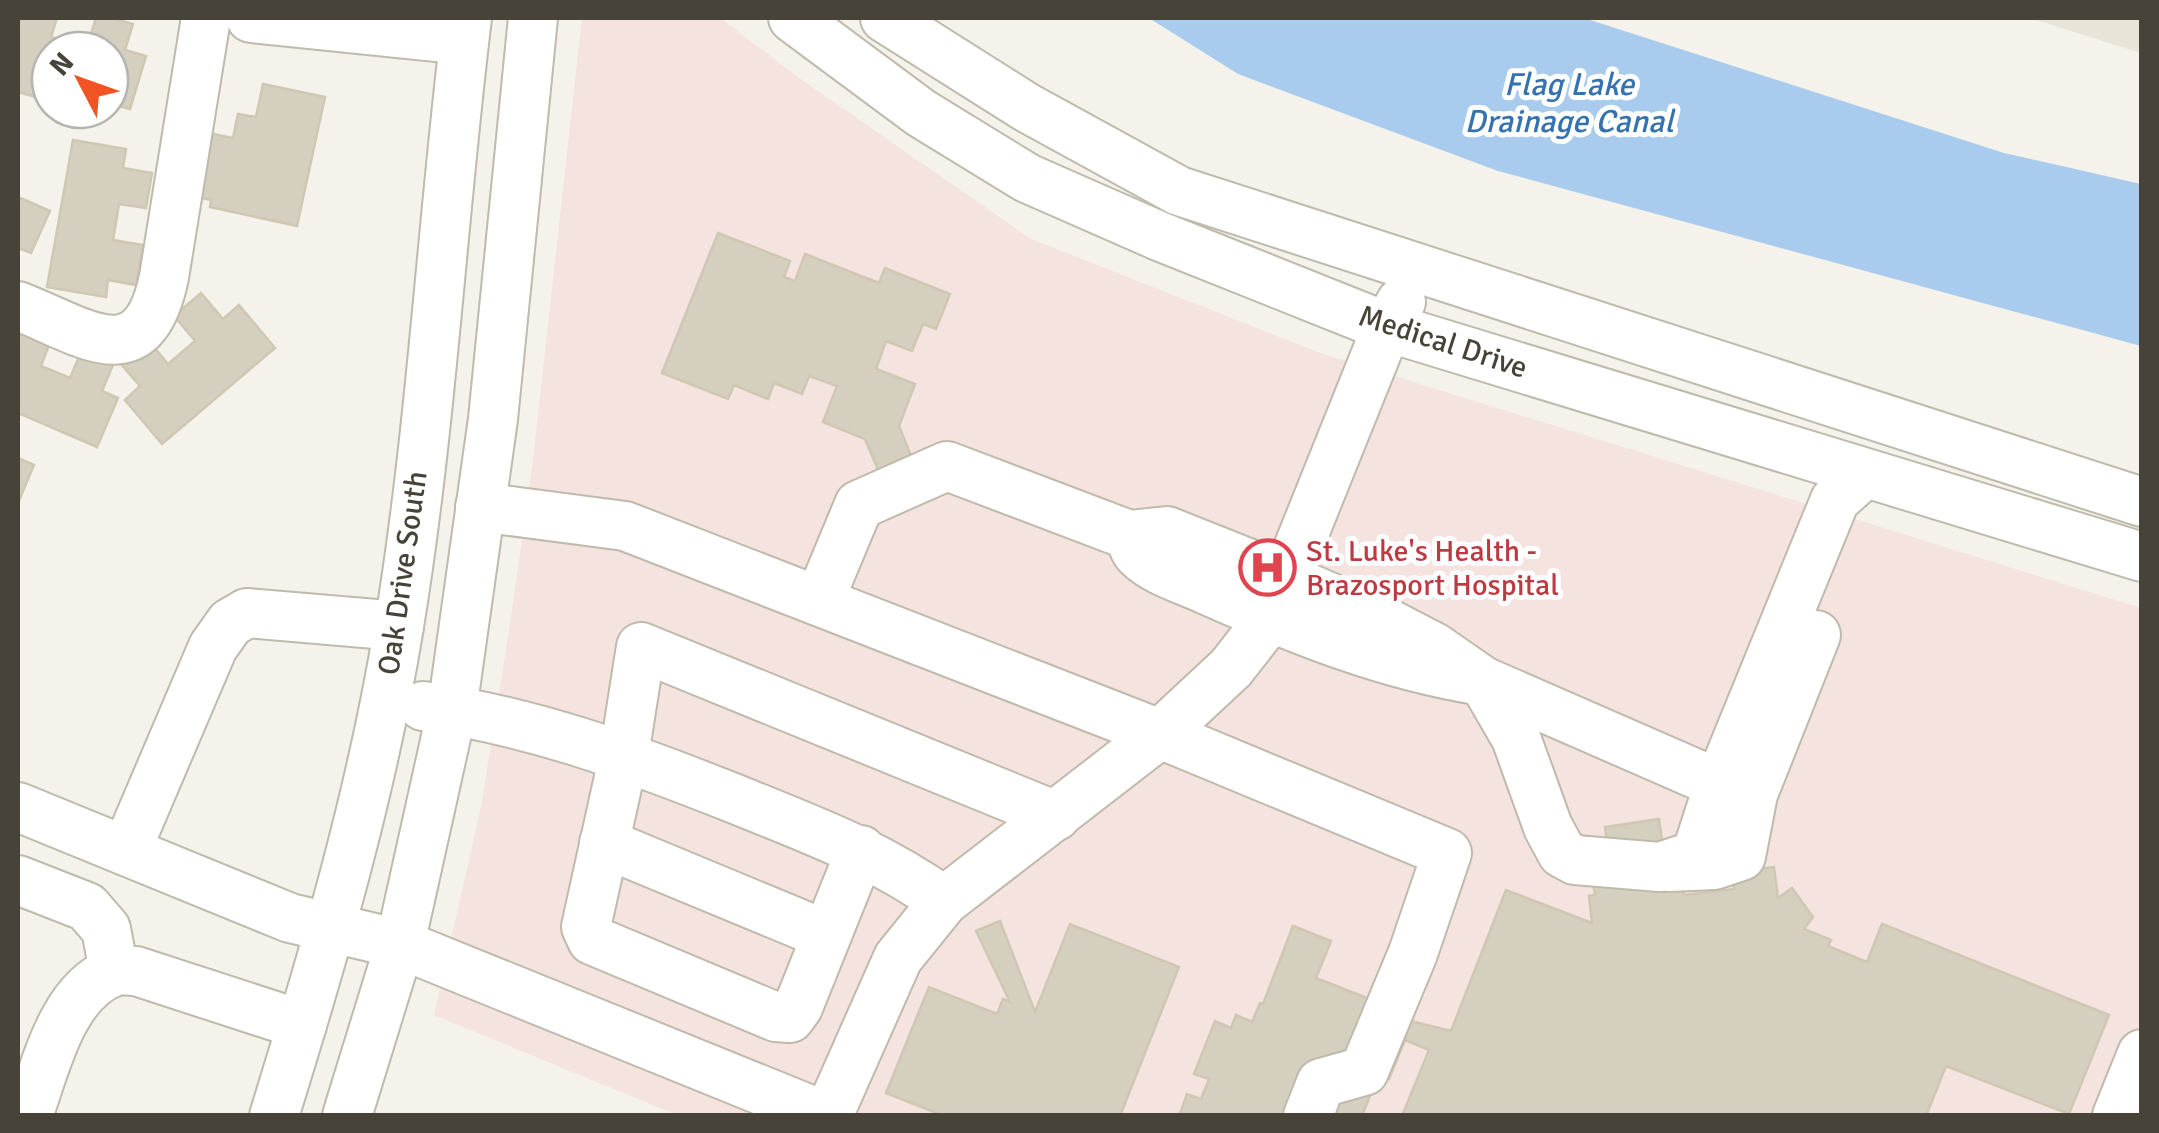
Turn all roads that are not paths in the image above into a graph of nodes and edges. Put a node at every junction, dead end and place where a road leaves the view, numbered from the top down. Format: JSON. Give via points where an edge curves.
{"nodes":[{"id":1,"x":206,"y":18,"type":"edge"},
{"id":2,"x":251,"y":18,"type":"edge"},
{"id":3,"x":533,"y":18,"type":"edge"},
{"id":4,"x":793,"y":18,"type":"edge"},
{"id":5,"x":885,"y":18,"type":"edge"},
{"id":6,"x":465,"y":29,"type":"edge"},
{"id":7,"x":1420,"y":269,"type":"junction"},
{"id":8,"x":18,"y":306,"type":"edge"},
{"id":9,"x":1387,"y":327,"type":"junction"},
{"id":10,"x":1883,"y":418,"type":"junction"},
{"id":11,"x":1864,"y":474,"type":"junction"},
{"id":12,"x":2142,"y":502,"type":"edge"},
{"id":13,"x":480,"y":507,"type":"junction"},
{"id":14,"x":2142,"y":557,"type":"edge"},
{"id":15,"x":1277,"y":598,"type":"junction"},
{"id":16,"x":819,"y":601,"type":"junction"},
{"id":17,"x":399,"y":626,"type":"junction"},
{"id":18,"x":1482,"y":681,"type":"junction"},
{"id":19,"x":384,"y":702,"type":"junction"},
{"id":20,"x":452,"y":710,"type":"junction"},
{"id":21,"x":1160,"y":734,"type":"junction"},
{"id":22,"x":624,"y":755,"type":"junction"},
{"id":23,"x":1736,"y":789,"type":"junction"},
{"id":24,"x":18,"y":807,"type":"edge"},
{"id":25,"x":1056,"y":816,"type":"junction"},
{"id":26,"x":604,"y":844,"type":"junction"},
{"id":27,"x":861,"y":850,"type":"junction"},
{"id":28,"x":126,"y":851,"type":"junction"},
{"id":29,"x":18,"y":880,"type":"edge"},
{"id":30,"x":944,"y":900,"type":"junction"},
{"id":31,"x":331,"y":927,"type":"junction"},
{"id":32,"x":826,"y":936,"type":"junction"},
{"id":33,"x":400,"y":944,"type":"junction"},
{"id":34,"x":114,"y":971,"type":"junction"},
{"id":35,"x":302,"y":1025,"type":"junction"},
{"id":36,"x":2142,"y":1054,"type":"edge"},
{"id":37,"x":28,"y":1116,"type":"edge"},
{"id":38,"x":274,"y":1116,"type":"edge"},
{"id":39,"x":347,"y":1116,"type":"edge"},
{"id":40,"x":827,"y":1116,"type":"edge"},
{"id":41,"x":1308,"y":1116,"type":"edge"},
{"id":42,"x":2118,"y":1116,"type":"edge"}],
"edges":[{"from":1,"to":8,"type":"street","via":[[164,277],[147,326],[130,339],[108,342]]},
{"from":2,"to":6,"type":"street"},
{"from":3,"to":13,"type":"street"},
{"from":4,"to":9,"type":"street","name":"Medical Drive","via":[[922,113],[1028,178]]},
{"from":5,"to":7,"type":"street","name":"Medical Drive","via":[[1026,107],[1179,191]]},
{"from":6,"to":17,"type":"street","name":"Oak Drive South"},
{"from":7,"to":9,"type":"street"},
{"from":7,"to":10,"type":"street","name":"Medical Drive"},
{"from":9,"to":11,"type":"street","name":"Medical Drive"},
{"from":9,"to":15,"type":"street"},
{"from":10,"to":11,"type":"street"},
{"from":10,"to":12,"type":"street","name":"Medical Drive"},
{"from":11,"to":14,"type":"street","name":"Medical Drive"},
{"from":11,"to":23,"type":"street","via":[[1863,516]]},
{"from":13,"to":16,"type":"street","via":[[625,526]]},
{"from":13,"to":20,"type":"street"},
{"from":15,"to":16,"type":"street","via":[[1167,530],[1129,535],[947,466],[858,505]]},
{"from":15,"to":18,"type":"street","via":[[1380,618]]},
{"from":15,"to":21,"type":"street","via":[[1231,668]]},
{"from":16,"to":21,"type":"street"},
{"from":17,"to":19,"type":"street","name":"Oak Drive South"},
{"from":17,"to":28,"type":"street","via":[[248,613],[230,623],[213,647]]},
{"from":18,"to":23,"type":"street"},
{"from":18,"to":23,"type":"street","via":[[1516,738],[1548,827],[1562,853],[1576,860],[1714,866],[1741,856]]},
{"from":19,"to":20,"type":"street"},
{"from":19,"to":31,"type":"street","name":"Oak Drive South"},
{"from":20,"to":22,"type":"street"},
{"from":20,"to":33,"type":"street"},
{"from":21,"to":25,"type":"street"},
{"from":21,"to":41,"type":"street","via":[[1447,853],[1364,1070],[1321,1083]]},
{"from":22,"to":25,"type":"street","via":[[641,647]]},
{"from":22,"to":26,"type":"street"},
{"from":22,"to":27,"type":"street"},
{"from":24,"to":28,"type":"street"},
{"from":25,"to":30,"type":"street"},
{"from":26,"to":32,"type":"street"},
{"from":26,"to":32,"type":"street","via":[[586,927],[603,946],[790,1018]]},
{"from":27,"to":30,"type":"street"},
{"from":27,"to":32,"type":"street"},
{"from":28,"to":31,"type":"street","via":[[290,918]]},
{"from":29,"to":34,"type":"street","via":[[87,908],[106,929]]},
{"from":30,"to":40,"type":"street","via":[[898,958]]},
{"from":31,"to":33,"type":"street"},
{"from":31,"to":35,"type":"street","name":"Oak Drive South"},
{"from":33,"to":39,"type":"street"},
{"from":33,"to":40,"type":"street"},
{"from":34,"to":35,"type":"street","via":[[136,971]]},
{"from":34,"to":37,"type":"street","via":[[66,1012]]},
{"from":35,"to":38,"type":"street","name":"Oak Drive South"},
{"from":36,"to":42,"type":"street"}]}
